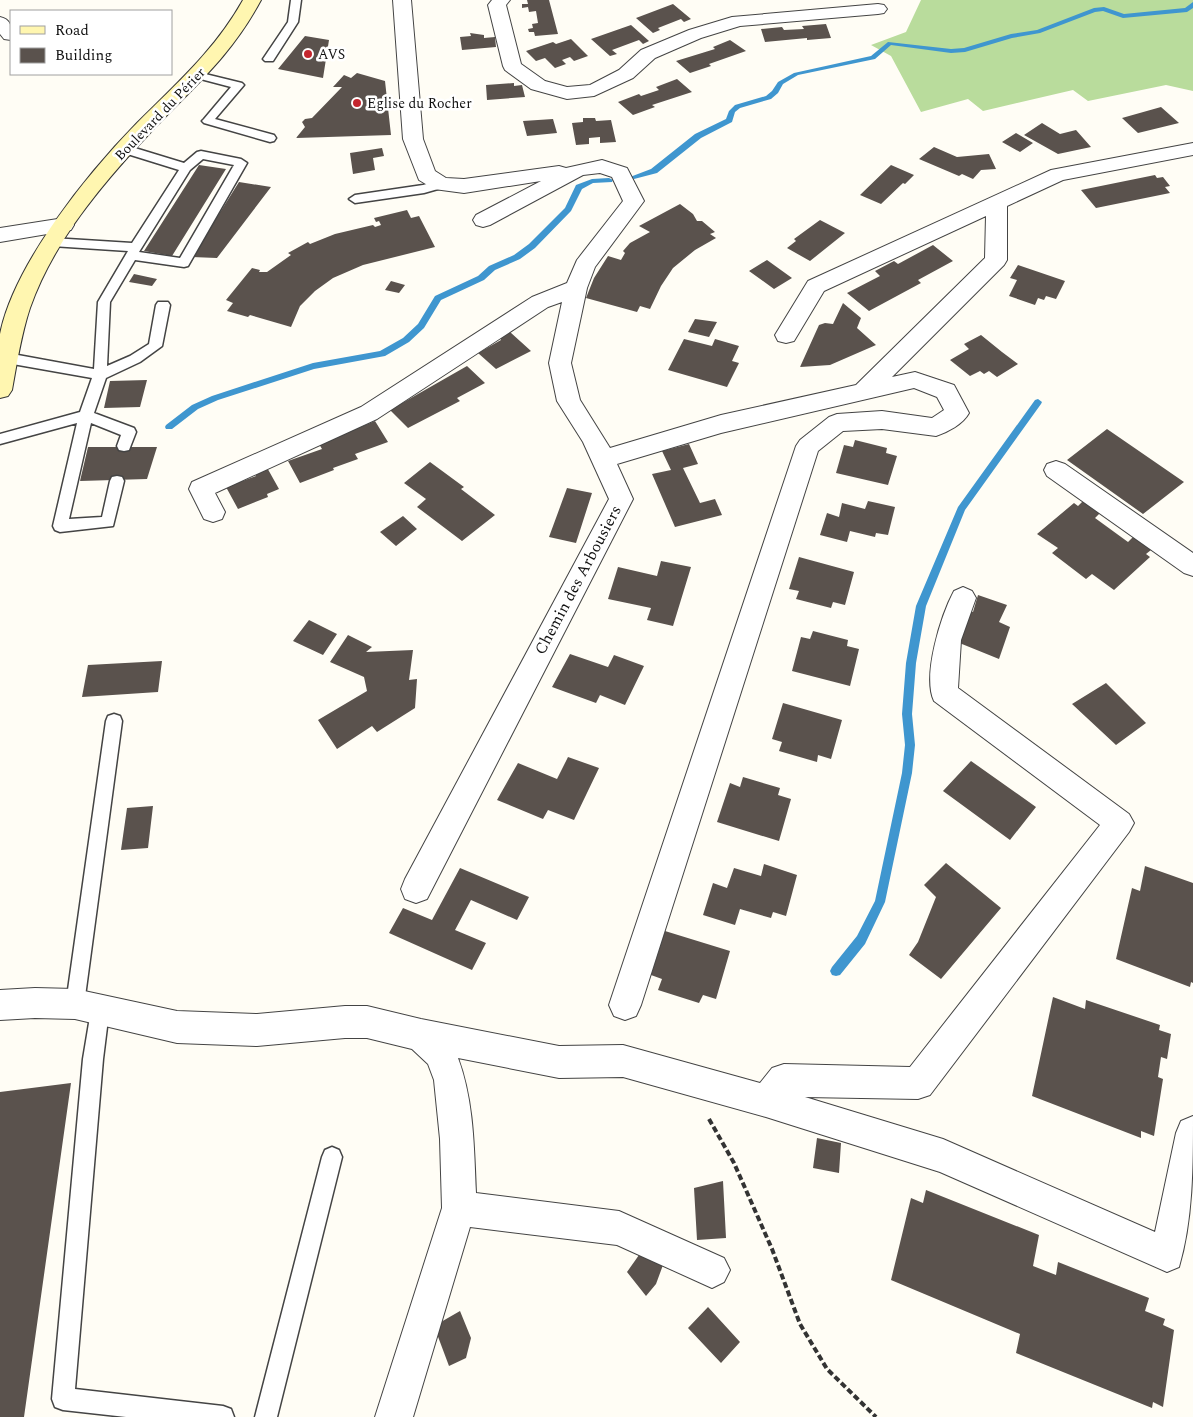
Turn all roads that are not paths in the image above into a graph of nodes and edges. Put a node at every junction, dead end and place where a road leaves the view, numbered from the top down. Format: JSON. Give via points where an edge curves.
{"nodes":[{"id":1,"x":252,"y":0,"type":"edge"},
{"id":2,"x":296,"y":0,"type":"edge"},
{"id":3,"x":402,"y":0,"type":"edge"},
{"id":4,"x":501,"y":0,"type":"edge"},
{"id":5,"x":878,"y":9,"type":"dead end"},
{"id":6,"x":269,"y":59,"type":"dead end"},
{"id":7,"x":198,"y":75,"type":"junction"},
{"id":8,"x":270,"y":138,"type":"dead end"},
{"id":9,"x":125,"y":149,"type":"junction"},
{"id":10,"x":1193,"y":149,"type":"edge"},
{"id":11,"x":186,"y":168,"type":"junction"},
{"id":12,"x":578,"y":170,"type":"junction"},
{"id":13,"x":441,"y":184,"type":"junction"},
{"id":14,"x":354,"y":199,"type":"dead end"},
{"id":15,"x":996,"y":202,"type":"junction"},
{"id":16,"x":483,"y":220,"type":"dead end"},
{"id":17,"x":58,"y":234,"type":"junction"},
{"id":18,"x":0,"y":235,"type":"edge"},
{"id":19,"x":133,"y":251,"type":"junction"},
{"id":20,"x":576,"y":288,"type":"junction"},
{"id":21,"x":163,"y":305,"type":"dead end"},
{"id":22,"x":786,"y":335,"type":"dead end"},
{"id":23,"x":7,"y":358,"type":"junction"},
{"id":24,"x":100,"y":375,"type":"junction"},
{"id":25,"x":0,"y":390,"type":"edge"},
{"id":26,"x":865,"y":390,"type":"junction"},
{"id":27,"x":86,"y":416,"type":"junction"},
{"id":28,"x":0,"y":439,"type":"edge"},
{"id":29,"x":124,"y":446,"type":"dead end"},
{"id":30,"x":603,"y":459,"type":"junction"},
{"id":31,"x":1056,"y":470,"type":"dead end"},
{"id":32,"x":117,"y":481,"type":"dead end"},
{"id":33,"x":213,"y":512,"type":"dead end"},
{"id":34,"x":1193,"y":566,"type":"edge"},
{"id":35,"x":963,"y":598,"type":"dead end"},
{"id":36,"x":114,"y":721,"type":"dead end"},
{"id":37,"x":416,"y":890,"type":"dead end"},
{"id":38,"x":0,"y":1005,"type":"edge"},
{"id":39,"x":625,"y":1005,"type":"dead end"},
{"id":40,"x":88,"y":1008,"type":"junction"},
{"id":41,"x":421,"y":1035,"type":"junction"},
{"id":42,"x":766,"y":1101,"type":"junction"},
{"id":43,"x":1193,"y":1133,"type":"edge"},
{"id":44,"x":332,"y":1157,"type":"dead end"},
{"id":45,"x":458,"y":1208,"type":"junction"},
{"id":46,"x":712,"y":1270,"type":"dead end"},
{"id":47,"x":223,"y":1417,"type":"edge"},
{"id":48,"x":266,"y":1417,"type":"edge"},
{"id":49,"x":394,"y":1417,"type":"edge"}],
"edges":[{"from":1,"to":7,"type":"street","name":"Boulevard du Périer","via":[[241,24]]},
{"from":2,"to":6,"type":"lane","via":[[294,22]]},
{"from":3,"to":13,"type":"street","via":[[412,140],[426,175]]},
{"from":4,"to":5,"type":"street","via":[[497,5],[512,66],[538,85],[567,93],[594,90],[626,74],[648,54],[695,34],[738,21]]},
{"from":7,"to":8,"type":"lane","via":[[238,85],[208,121]]},
{"from":7,"to":9,"type":"street","name":"Boulevard du Périer"},
{"from":9,"to":11,"type":"lane"},
{"from":9,"to":17,"type":"street","name":"Boulevard du Périer","via":[[88,191]]},
{"from":10,"to":15,"type":"street","via":[[1058,175]]},
{"from":11,"to":19,"type":"lane"},
{"from":11,"to":19,"type":"lane","via":[[201,155],[241,163],[184,263]]},
{"from":12,"to":13,"type":"street","name":"Chemin des Arbousiers","via":[[464,186]]},
{"from":12,"to":16,"type":"street","name":"Chemin des Arbousiers"},
{"from":12,"to":20,"type":"street","name":"Chemin des Arbousiers","via":[[602,166],[620,174],[634,201],[585,265]]},
{"from":13,"to":14,"type":"lane"},
{"from":15,"to":22,"type":"street","via":[[816,286]]},
{"from":15,"to":26,"type":"street","via":[[996,260]]},
{"from":17,"to":18,"type":"street"},
{"from":17,"to":19,"type":"lane"},
{"from":17,"to":23,"type":"street","name":"Boulevard du Périer","via":[[22,300]]},
{"from":19,"to":24,"type":"lane","via":[[104,302]]},
{"from":20,"to":30,"type":"street","name":"Chemin des Arbousiers","via":[[560,363],[569,400]]},
{"from":20,"to":33,"type":"street","via":[[540,302],[369,413],[201,489]]},
{"from":21,"to":24,"type":"lane","via":[[155,346]]},
{"from":23,"to":24,"type":"lane"},
{"from":23,"to":25,"type":"street","name":"Boulevard du Périer"},
{"from":24,"to":27,"type":"lane"},
{"from":26,"to":30,"type":"street","via":[[721,424]]},
{"from":26,"to":39,"type":"street","via":[[914,380],[946,391],[957,413],[936,427],[882,420],[837,423],[808,446]]},
{"from":27,"to":28,"type":"lane"},
{"from":27,"to":29,"type":"lane","via":[[129,432]]},
{"from":27,"to":32,"type":"lane","via":[[60,526],[108,522]]},
{"from":30,"to":37,"type":"street","name":"Chemin des Arbousiers","via":[[621,499]]},
{"from":31,"to":34,"type":"street"},
{"from":35,"to":42,"type":"street","via":[[948,640],[944,693],[1119,823],[918,1083],[784,1080]]},
{"from":36,"to":40,"type":"lane"},
{"from":38,"to":40,"type":"street","via":[[35,1003]]},
{"from":40,"to":41,"type":"street","via":[[177,1027],[257,1030],[368,1022]]},
{"from":40,"to":47,"type":"lane","via":[[93,1059],[63,1399]]},
{"from":41,"to":42,"type":"street","via":[[559,1062],[623,1061]]},
{"from":41,"to":45,"type":"street","via":[[440,1053],[450,1080],[457,1140]]},
{"from":42,"to":43,"type":"street","via":[[943,1156],[1167,1255]]},
{"from":44,"to":48,"type":"lane"},
{"from":45,"to":46,"type":"street","via":[[619,1228]]},
{"from":45,"to":49,"type":"street"}]}
